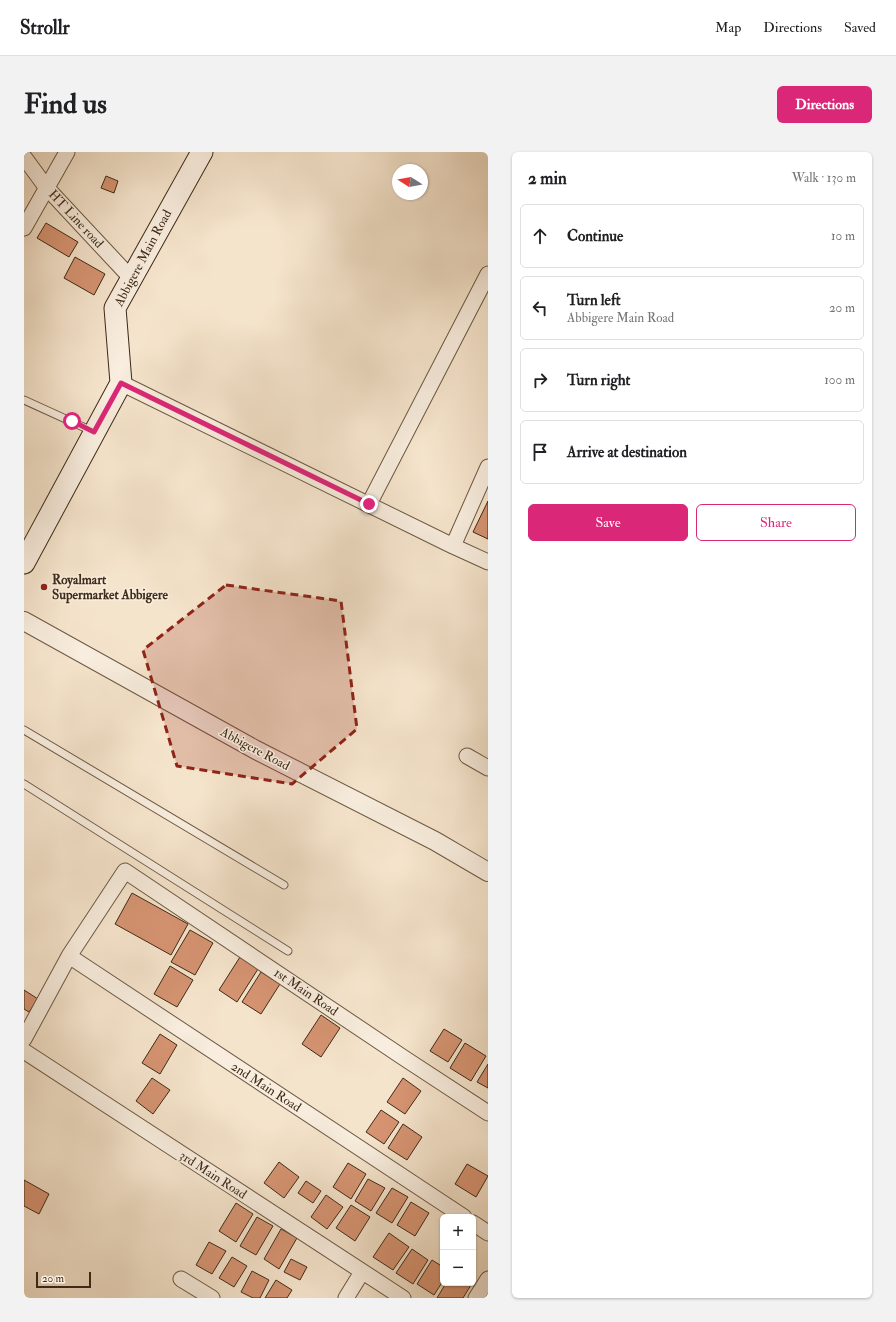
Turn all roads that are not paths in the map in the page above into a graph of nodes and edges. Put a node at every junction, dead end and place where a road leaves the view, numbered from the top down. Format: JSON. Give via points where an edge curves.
{"nodes":[{"id":1,"x":67,"y":152,"type":"edge"},
{"id":2,"x":202,"y":152,"type":"edge"},
{"id":3,"x":24,"y":157,"type":"edge"},
{"id":4,"x":46,"y":187,"type":"junction"},
{"id":5,"x":24,"y":228,"type":"edge"},
{"id":6,"x":488,"y":274,"type":"edge"},
{"id":7,"x":132,"y":278,"type":"junction"},
{"id":8,"x":121,"y":383,"type":"junction"},
{"id":9,"x":24,"y":400,"type":"edge"},
{"id":10,"x":94,"y":432,"type":"junction"},
{"id":11,"x":488,"y":467,"type":"edge"},
{"id":12,"x":369,"y":504,"type":"junction"},
{"id":13,"x":453,"y":546,"type":"junction"},
{"id":14,"x":24,"y":562,"type":"edge"},
{"id":15,"x":488,"y":562,"type":"edge"},
{"id":16,"x":24,"y":621,"type":"edge"},
{"id":17,"x":24,"y":730,"type":"edge"},
{"id":18,"x":467,"y":756,"type":"dead end"},
{"id":19,"x":488,"y":768,"type":"edge"},
{"id":20,"x":24,"y":784,"type":"edge"},
{"id":21,"x":488,"y":872,"type":"edge"},
{"id":22,"x":284,"y":885,"type":"dead end"},
{"id":23,"x":288,"y":951,"type":"dead end"},
{"id":24,"x":69,"y":956,"type":"junction"},
{"id":25,"x":24,"y":1039,"type":"edge"},
{"id":26,"x":24,"y":1051,"type":"edge"},
{"id":27,"x":488,"y":1113,"type":"edge"},
{"id":28,"x":459,"y":1214,"type":"edge"},
{"id":29,"x":476,"y":1225,"type":"edge"},
{"id":30,"x":488,"y":1233,"type":"edge"},
{"id":31,"x":362,"y":1272,"type":"junction"},
{"id":32,"x":181,"y":1279,"type":"dead end"},
{"id":33,"x":488,"y":1279,"type":"edge"},
{"id":34,"x":212,"y":1298,"type":"edge"},
{"id":35,"x":346,"y":1298,"type":"edge"},
{"id":36,"x":403,"y":1298,"type":"edge"},
{"id":37,"x":476,"y":1298,"type":"edge"}],
"edges":[{"from":1,"to":4,"type":"street"},
{"from":2,"to":7,"type":"main road","name":"Abbigere Main Road"},
{"from":3,"to":4,"type":"street","name":"HT Line road"},
{"from":4,"to":5,"type":"street"},
{"from":4,"to":7,"type":"street","name":"HT Line road"},
{"from":6,"to":12,"type":"street"},
{"from":7,"to":8,"type":"main road","name":"Abbigere Main Road","via":[[115,308]]},
{"from":8,"to":10,"type":"main road"},
{"from":8,"to":12,"type":"street"},
{"from":9,"to":10,"type":"lane"},
{"from":10,"to":14,"type":"main road"},
{"from":11,"to":13,"type":"street"},
{"from":12,"to":13,"type":"street"},
{"from":13,"to":15,"type":"street"},
{"from":16,"to":21,"type":"street","name":"Abbigere Road","via":[[256,750],[435,841]]},
{"from":17,"to":22,"type":"lane"},
{"from":18,"to":19,"type":"street"},
{"from":20,"to":23,"type":"lane"},
{"from":24,"to":25,"type":"street"},
{"from":24,"to":27,"type":"street","name":"1st Main Road","via":[[125,871]]},
{"from":24,"to":28,"type":"street","name":"2nd Main Road"},
{"from":26,"to":31,"type":"street","name":"3rd Main Road"},
{"from":29,"to":30,"type":"street"},
{"from":31,"to":35,"type":"street"},
{"from":31,"to":36,"type":"street","name":"3rd Main Road"},
{"from":32,"to":34,"type":"street"},
{"from":33,"to":37,"type":"street"}]}
